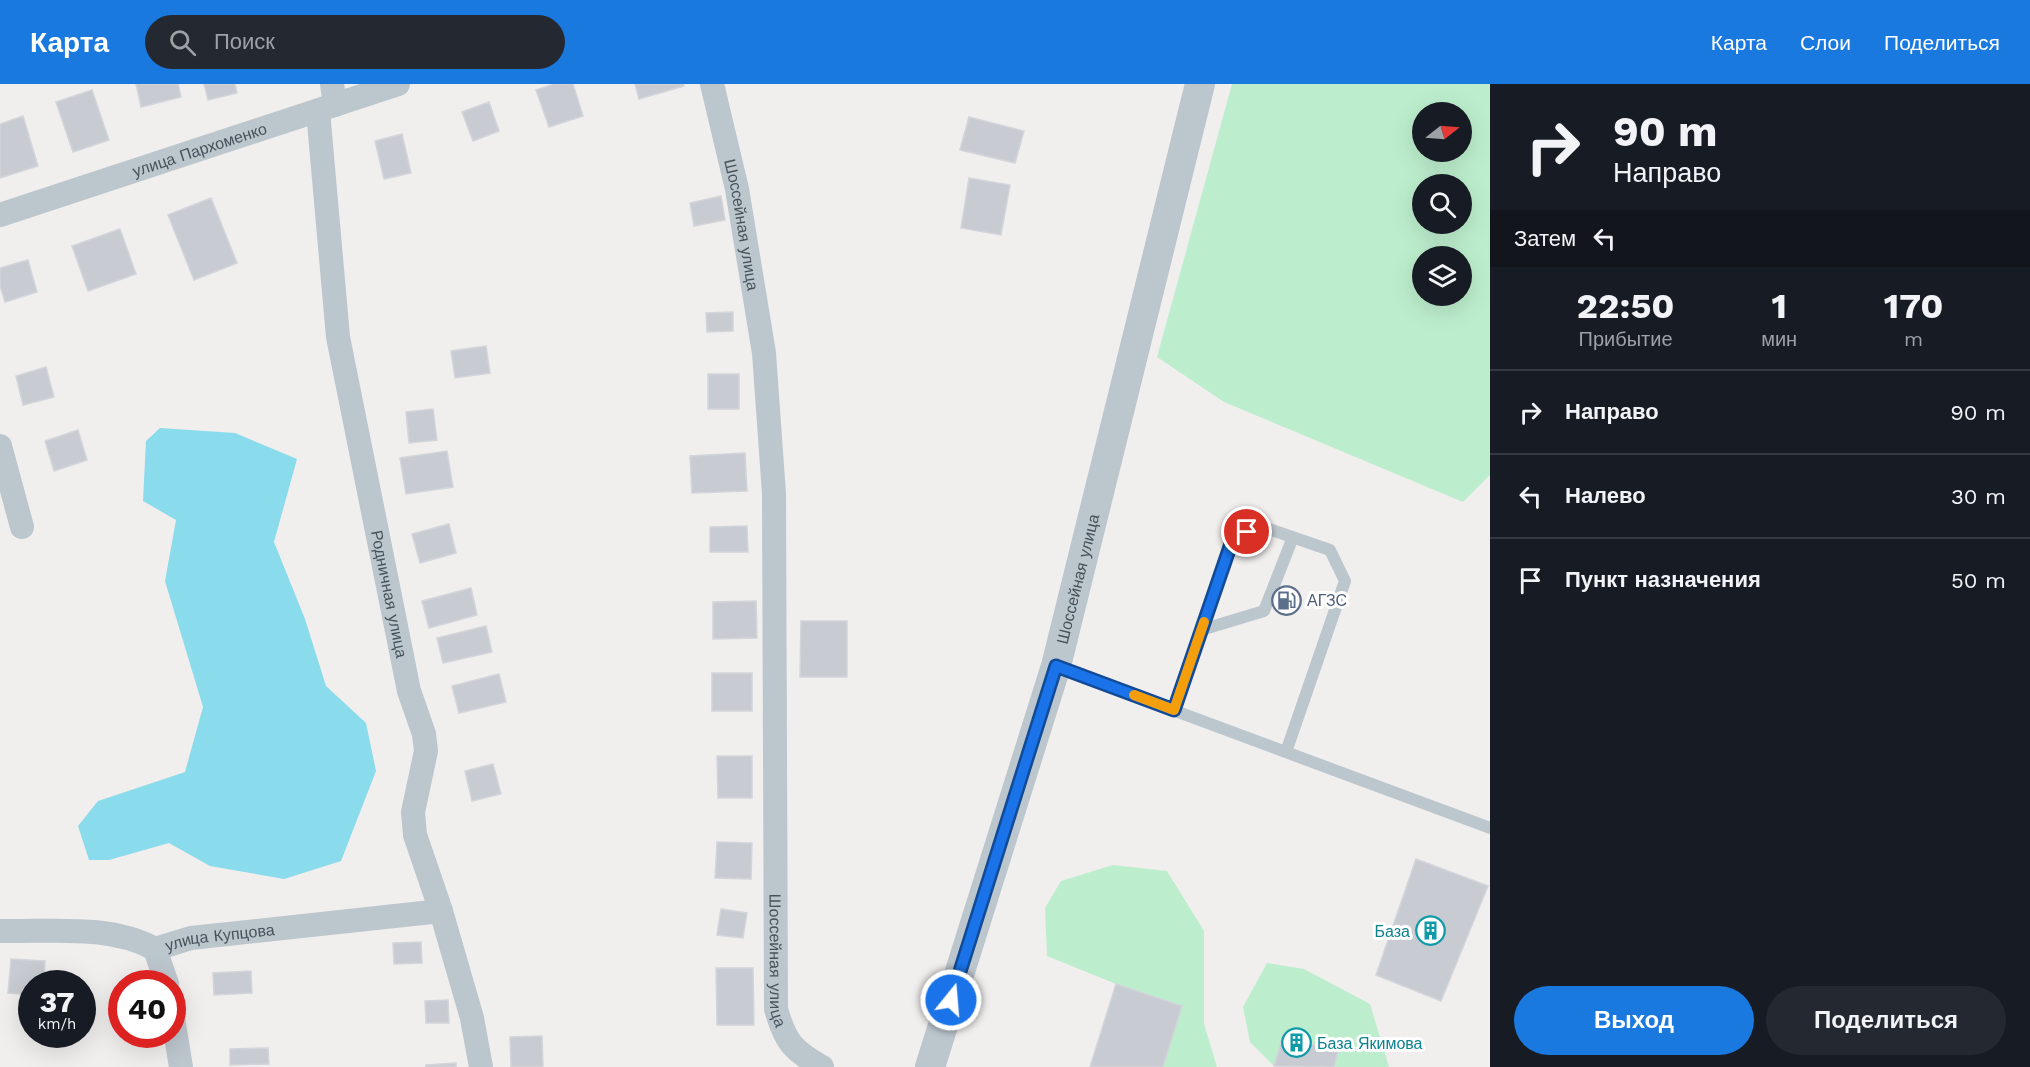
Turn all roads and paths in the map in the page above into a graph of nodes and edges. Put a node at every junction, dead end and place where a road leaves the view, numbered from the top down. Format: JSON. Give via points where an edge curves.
{"nodes":[{"id":1,"x":398,"y":84,"type":"edge"},
{"id":2,"x":1200,"y":84,"type":"edge"},
{"id":3,"x":713,"y":85,"type":"edge"},
{"id":4,"x":329,"y":100,"type":"edge"},
{"id":5,"x":0,"y":215,"type":"edge"},
{"id":6,"x":0,"y":446,"type":"edge"},
{"id":7,"x":22,"y":527,"type":"dead end"},
{"id":8,"x":1293,"y":537,"type":"junction"},
{"id":9,"x":1202,"y":630,"type":"junction"},
{"id":10,"x":1056,"y":666,"type":"junction"},
{"id":11,"x":1174,"y":710,"type":"junction"},
{"id":12,"x":1286,"y":752,"type":"junction"},
{"id":13,"x":1490,"y":828,"type":"edge"},
{"id":14,"x":441,"y":911,"type":"junction"},
{"id":15,"x":0,"y":931,"type":"edge"},
{"id":16,"x":155,"y":949,"type":"junction"},
{"id":17,"x":162,"y":970,"type":"edge"},
{"id":18,"x":178,"y":1048,"type":"edge"},
{"id":19,"x":181,"y":1067,"type":"edge"},
{"id":20,"x":481,"y":1067,"type":"edge"},
{"id":21,"x":822,"y":1067,"type":"edge"},
{"id":22,"x":930,"y":1067,"type":"edge"}],
"edges":[{"from":1,"to":4,"type":"street","name":"улица Пархоменко"},
{"from":2,"to":10,"type":"street","name":"Шоссейная улица"},
{"from":3,"to":21,"type":"street","name":"Шоссейная улица","via":[[737,189],[764,353],[773,482],[776,1009],[783,1036]]},
{"from":4,"to":5,"type":"street","name":"улица Пархоменко"},
{"from":4,"to":14,"type":"street","name":"Родничная улица","via":[[338,337],[410,691],[424,734],[426,751],[413,812],[415,835]]},
{"from":6,"to":7,"type":"street"},
{"from":8,"to":9,"type":"lane","via":[[1264,611]]},
{"from":8,"to":9,"type":"lane","via":[[1260,526],[1233,538]]},
{"from":8,"to":12,"type":"lane","via":[[1330,550],[1345,581]]},
{"from":9,"to":11,"type":"lane"},
{"from":10,"to":11,"type":"lane"},
{"from":10,"to":22,"type":"street","name":"Шоссейная улица"},
{"from":11,"to":12,"type":"lane"},
{"from":12,"to":13,"type":"lane"},
{"from":14,"to":16,"type":"street","name":"улица Купцова","via":[[191,938]]},
{"from":14,"to":20,"type":"street","name":"Родничная улица","via":[[472,1018]]},
{"from":15,"to":16,"type":"street","name":"улица Купцова","via":[[109,933],[136,938]]},
{"from":16,"to":17,"type":"street"},
{"from":18,"to":19,"type":"street"}]}
